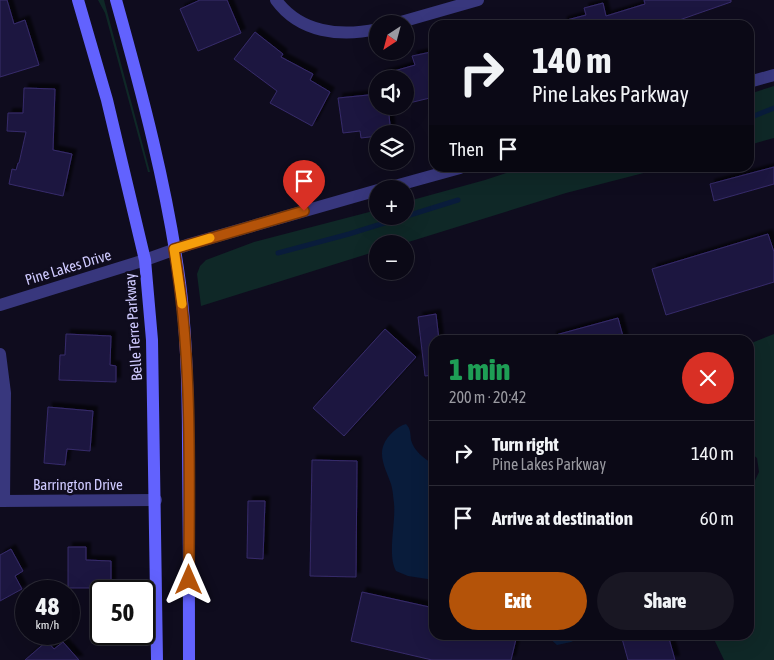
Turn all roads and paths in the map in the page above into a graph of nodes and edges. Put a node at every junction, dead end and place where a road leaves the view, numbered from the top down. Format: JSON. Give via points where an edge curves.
{"nodes":[{"id":1,"x":78,"y":0,"type":"edge"},
{"id":2,"x":116,"y":0,"type":"edge"},
{"id":3,"x":276,"y":0,"type":"edge"},
{"id":4,"x":478,"y":0,"type":"edge"},
{"id":5,"x":414,"y":18,"type":"edge"},
{"id":6,"x":369,"y":30,"type":"edge"},
{"id":7,"x":774,"y":75,"type":"edge"},
{"id":8,"x":754,"y":81,"type":"edge"},
{"id":9,"x":446,"y":172,"type":"edge"},
{"id":10,"x":414,"y":181,"type":"edge"},
{"id":11,"x":369,"y":193,"type":"edge"},
{"id":12,"x":174,"y":249,"type":"junction"},
{"id":13,"x":145,"y":260,"type":"junction"},
{"id":14,"x":0,"y":305,"type":"edge"},
{"id":15,"x":0,"y":354,"type":"edge"},
{"id":16,"x":156,"y":500,"type":"junction"},
{"id":17,"x":2,"y":501,"type":"edge"},
{"id":18,"x":157,"y":660,"type":"edge"},
{"id":19,"x":189,"y":660,"type":"edge"}],
"edges":[{"from":1,"to":13,"type":"main road","name":"Belle Terre Parkway","via":[[107,100]]},
{"from":2,"to":12,"type":"main road","via":[[151,132]]},
{"from":3,"to":6,"type":"street","via":[[289,14],[318,30],[350,33]]},
{"from":4,"to":5,"type":"street"},
{"from":7,"to":8,"type":"street"},
{"from":9,"to":10,"type":"street"},
{"from":11,"to":12,"type":"street","name":"Pine Lakes Drive"},
{"from":12,"to":13,"type":"street","name":"Pine Lakes Drive"},
{"from":12,"to":19,"type":"main road","via":[[186,346]]},
{"from":13,"to":14,"type":"street","name":"Pine Lakes Drive"},
{"from":13,"to":16,"type":"main road","name":"Belle Terre Parkway","via":[[152,340]]},
{"from":15,"to":17,"type":"street","via":[[6,393]]},
{"from":16,"to":17,"type":"street","name":"Barrington Drive"},
{"from":16,"to":18,"type":"main road","name":"Belle Terre Parkway"}]}
